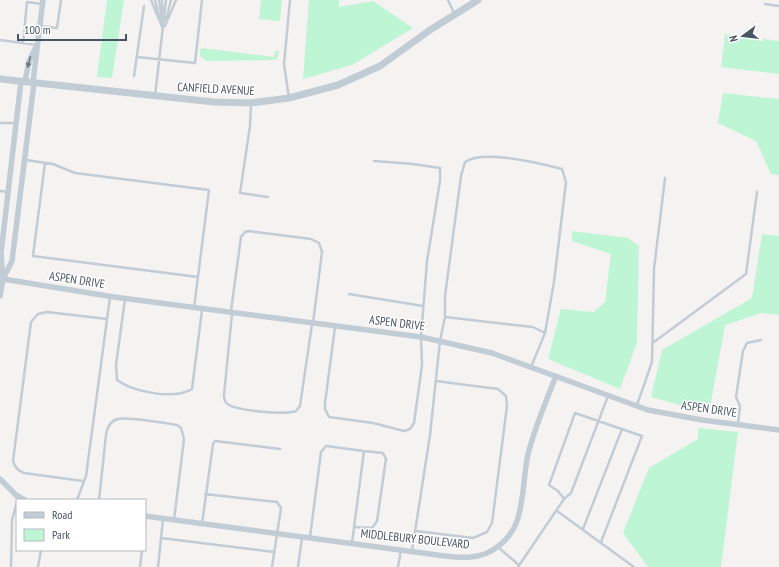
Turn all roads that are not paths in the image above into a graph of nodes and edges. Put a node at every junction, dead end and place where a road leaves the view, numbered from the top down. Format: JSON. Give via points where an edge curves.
{"nodes":[{"id":1,"x":61,"y":0,"type":"edge"},
{"id":2,"x":151,"y":0,"type":"edge"},
{"id":3,"x":155,"y":0,"type":"edge"},
{"id":4,"x":159,"y":0,"type":"edge"},
{"id":5,"x":162,"y":0,"type":"edge"},
{"id":6,"x":166,"y":0,"type":"edge"},
{"id":7,"x":171,"y":0,"type":"edge"},
{"id":8,"x":176,"y":0,"type":"edge"},
{"id":9,"x":202,"y":0,"type":"edge"},
{"id":10,"x":290,"y":0,"type":"edge"},
{"id":11,"x":448,"y":0,"type":"edge"},
{"id":12,"x":478,"y":0,"type":"edge"},
{"id":13,"x":43,"y":2,"type":"edge"},
{"id":14,"x":765,"y":4,"type":"dead end"},
{"id":15,"x":144,"y":6,"type":"dead end"},
{"id":16,"x":779,"y":6,"type":"edge"},
{"id":17,"x":454,"y":13,"type":"junction"},
{"id":18,"x":40,"y":26,"type":"junction"},
{"id":19,"x":163,"y":30,"type":"junction"},
{"id":20,"x":0,"y":40,"type":"edge"},
{"id":21,"x":23,"y":43,"type":"junction"},
{"id":22,"x":37,"y":45,"type":"junction"},
{"id":23,"x":137,"y":57,"type":"junction"},
{"id":24,"x":160,"y":60,"type":"junction"},
{"id":25,"x":134,"y":76,"type":"dead end"},
{"id":26,"x":0,"y":79,"type":"edge"},
{"id":27,"x":28,"y":82,"type":"junction"},
{"id":28,"x":155,"y":96,"type":"junction"},
{"id":29,"x":289,"y":98,"type":"junction"},
{"id":30,"x":251,"y":103,"type":"junction"},
{"id":31,"x":0,"y":123,"type":"edge"},
{"id":32,"x":17,"y":123,"type":"junction"},
{"id":33,"x":24,"y":159,"type":"junction"},
{"id":34,"x":374,"y":160,"type":"dead end"},
{"id":35,"x":45,"y":163,"type":"junction"},
{"id":36,"x":665,"y":178,"type":"dead end"},
{"id":37,"x":0,"y":191,"type":"edge"},
{"id":38,"x":8,"y":192,"type":"junction"},
{"id":39,"x":757,"y":192,"type":"dead end"},
{"id":40,"x":268,"y":197,"type":"dead end"},
{"id":41,"x":198,"y":277,"type":"junction"},
{"id":42,"x":3,"y":279,"type":"junction"},
{"id":43,"x":349,"y":294,"type":"dead end"},
{"id":44,"x":0,"y":296,"type":"edge"},
{"id":45,"x":110,"y":297,"type":"junction"},
{"id":46,"x":125,"y":299,"type":"junction"},
{"id":47,"x":423,"y":306,"type":"junction"},
{"id":48,"x":194,"y":308,"type":"junction"},
{"id":49,"x":202,"y":309,"type":"junction"},
{"id":50,"x":231,"y":313,"type":"junction"},
{"id":51,"x":445,"y":318,"type":"junction"},
{"id":52,"x":107,"y":319,"type":"junction"},
{"id":53,"x":312,"y":324,"type":"junction"},
{"id":54,"x":335,"y":326,"type":"junction"},
{"id":55,"x":545,"y":333,"type":"junction"},
{"id":56,"x":421,"y":337,"type":"junction"},
{"id":57,"x":761,"y":340,"type":"dead end"},
{"id":58,"x":440,"y":341,"type":"junction"},
{"id":59,"x":653,"y":342,"type":"junction"},
{"id":60,"x":531,"y":367,"type":"junction"},
{"id":61,"x":556,"y":376,"type":"junction"},
{"id":62,"x":436,"y":381,"type":"junction"},
{"id":63,"x":608,"y":395,"type":"junction"},
{"id":64,"x":637,"y":405,"type":"junction"},
{"id":65,"x":598,"y":420,"type":"junction"},
{"id":66,"x":738,"y":425,"type":"junction"},
{"id":67,"x":622,"y":429,"type":"junction"},
{"id":68,"x":779,"y":430,"type":"edge"},
{"id":69,"x":280,"y":449,"type":"dead end"},
{"id":70,"x":364,"y":451,"type":"junction"},
{"id":71,"x":0,"y":479,"type":"edge"},
{"id":72,"x":83,"y":481,"type":"junction"},
{"id":73,"x":205,"y":494,"type":"junction"},
{"id":74,"x":17,"y":499,"type":"edge"},
{"id":75,"x":77,"y":499,"type":"edge"},
{"id":76,"x":99,"y":499,"type":"edge"},
{"id":77,"x":564,"y":499,"type":"junction"},
{"id":78,"x":16,"y":507,"type":"edge"},
{"id":79,"x":557,"y":511,"type":"junction"},
{"id":80,"x":146,"y":519,"type":"edge"},
{"id":81,"x":163,"y":519,"type":"junction"},
{"id":82,"x":174,"y":520,"type":"junction"},
{"id":83,"x":202,"y":524,"type":"junction"},
{"id":84,"x":354,"y":527,"type":"junction"},
{"id":85,"x":583,"y":529,"type":"junction"},
{"id":86,"x":416,"y":531,"type":"junction"},
{"id":87,"x":276,"y":534,"type":"junction"},
{"id":88,"x":302,"y":537,"type":"junction"},
{"id":89,"x":161,"y":538,"type":"junction"},
{"id":90,"x":310,"y":538,"type":"junction"},
{"id":91,"x":601,"y":542,"type":"junction"},
{"id":92,"x":352,"y":543,"type":"junction"},
{"id":93,"x":498,"y":546,"type":"junction"},
{"id":94,"x":400,"y":550,"type":"junction"},
{"id":95,"x":40,"y":551,"type":"edge"},
{"id":96,"x":142,"y":551,"type":"edge"},
{"id":97,"x":274,"y":552,"type":"junction"},
{"id":98,"x":412,"y":552,"type":"junction"},
{"id":99,"x":518,"y":566,"type":"edge"},
{"id":100,"x":11,"y":567,"type":"edge"},
{"id":101,"x":38,"y":567,"type":"edge"},
{"id":102,"x":140,"y":567,"type":"edge"},
{"id":103,"x":158,"y":567,"type":"edge"},
{"id":104,"x":272,"y":567,"type":"edge"},
{"id":105,"x":298,"y":567,"type":"edge"},
{"id":106,"x":398,"y":567,"type":"edge"},
{"id":107,"x":634,"y":567,"type":"edge"}],
"edges":[{"from":1,"to":18,"type":"lane","via":[[57,28]]},
{"from":2,"to":19,"type":"lane"},
{"from":3,"to":19,"type":"lane"},
{"from":4,"to":19,"type":"lane"},
{"from":5,"to":19,"type":"lane"},
{"from":6,"to":19,"type":"lane"},
{"from":7,"to":19,"type":"lane"},
{"from":8,"to":19,"type":"lane"},
{"from":9,"to":24,"type":"lane","via":[[195,63]]},
{"from":10,"to":29,"type":"lane","via":[[284,64]]},
{"from":11,"to":17,"type":"lane"},
{"from":12,"to":17,"type":"street","name":"CANFIELD AVENUE"},
{"from":13,"to":18,"type":"street"},
{"from":13,"to":21,"type":"lane","via":[[27,2]]},
{"from":14,"to":16,"type":"lane"},
{"from":15,"to":23,"type":"lane"},
{"from":17,"to":29,"type":"street","name":"CANFIELD AVENUE","via":[[380,66],[338,85]]},
{"from":18,"to":22,"type":"street"},
{"from":19,"to":24,"type":"lane"},
{"from":20,"to":21,"type":"lane"},
{"from":21,"to":22,"type":"lane"},
{"from":22,"to":27,"type":"street","via":[[38,56]]},
{"from":23,"to":24,"type":"lane"},
{"from":23,"to":25,"type":"lane"},
{"from":24,"to":28,"type":"lane"},
{"from":26,"to":27,"type":"street","name":"CANFIELD AVENUE"},
{"from":27,"to":28,"type":"street","name":"CANFIELD AVENUE"},
{"from":27,"to":32,"type":"street"},
{"from":27,"to":33,"type":"street"},
{"from":28,"to":30,"type":"street","name":"CANFIELD AVENUE"},
{"from":29,"to":30,"type":"street","name":"CANFIELD AVENUE"},
{"from":30,"to":40,"type":"lane","via":[[240,193]]},
{"from":31,"to":32,"type":"lane"},
{"from":32,"to":38,"type":"street"},
{"from":33,"to":35,"type":"lane"},
{"from":33,"to":42,"type":"street","via":[[12,261]]},
{"from":34,"to":47,"type":"lane","via":[[440,168]]},
{"from":35,"to":41,"type":"lane","via":[[75,173],[209,190]]},
{"from":35,"to":41,"type":"lane","via":[[33,256]]},
{"from":36,"to":59,"type":"lane","via":[[654,269]]},
{"from":37,"to":38,"type":"lane"},
{"from":38,"to":42,"type":"street","via":[[1,253]]},
{"from":39,"to":59,"type":"lane","via":[[746,274]]},
{"from":41,"to":48,"type":"lane"},
{"from":42,"to":44,"type":"street"},
{"from":42,"to":45,"type":"street","name":"ASPEN DRIVE"},
{"from":43,"to":47,"type":"lane"},
{"from":45,"to":46,"type":"street","name":"ASPEN DRIVE"},
{"from":45,"to":52,"type":"lane"},
{"from":46,"to":48,"type":"street","name":"ASPEN DRIVE"},
{"from":46,"to":49,"type":"lane","via":[[116,365],[117,380],[126,387],[169,395],[186,393],[192,389]]},
{"from":47,"to":56,"type":"lane"},
{"from":48,"to":49,"type":"street","name":"ASPEN DRIVE"},
{"from":49,"to":50,"type":"street","name":"ASPEN DRIVE"},
{"from":50,"to":53,"type":"street","name":"ASPEN DRIVE"},
{"from":50,"to":53,"type":"lane","via":[[241,237],[249,230],[312,239],[319,243],[322,252]]},
{"from":50,"to":53,"type":"lane","via":[[225,401],[237,408],[281,414],[296,411],[300,406]]},
{"from":51,"to":55,"type":"lane","via":[[533,327]]},
{"from":51,"to":55,"type":"lane","via":[[445,296],[465,162],[472,157],[492,156],[562,169],[566,182]]},
{"from":51,"to":58,"type":"lane"},
{"from":52,"to":72,"type":"lane","via":[[86,476]]},
{"from":52,"to":72,"type":"lane","via":[[47,312],[38,314],[31,322],[13,461],[19,471],[24,473]]},
{"from":53,"to":54,"type":"street","name":"ASPEN DRIVE"},
{"from":54,"to":56,"type":"street","name":"ASPEN DRIVE"},
{"from":54,"to":56,"type":"lane","via":[[325,403],[327,414],[329,417],[373,423],[404,431],[410,429],[414,423],[422,365]]},
{"from":55,"to":60,"type":"lane"},
{"from":56,"to":58,"type":"street","name":"ASPEN DRIVE"},
{"from":57,"to":66,"type":"lane","via":[[747,343],[743,351],[736,397],[740,406]]},
{"from":58,"to":60,"type":"street","name":"ASPEN DRIVE","via":[[492,353]]},
{"from":58,"to":62,"type":"lane"},
{"from":59,"to":64,"type":"lane","via":[[652,362]]},
{"from":60,"to":61,"type":"street","name":"ASPEN DRIVE"},
{"from":61,"to":63,"type":"street","name":"ASPEN DRIVE"},
{"from":61,"to":93,"type":"street","name":"MIDDLEBURY BOULEVARD","via":[[528,454],[518,521],[508,537]]},
{"from":62,"to":86,"type":"lane"},
{"from":62,"to":86,"type":"lane","via":[[498,389],[505,394],[507,406],[492,523],[487,532],[473,538]]},
{"from":63,"to":64,"type":"street","name":"ASPEN DRIVE"},
{"from":63,"to":65,"type":"lane"},
{"from":64,"to":66,"type":"street","name":"ASPEN DRIVE","via":[[670,415]]},
{"from":65,"to":67,"type":"lane"},
{"from":65,"to":77,"type":"lane","via":[[571,493]]},
{"from":65,"to":77,"type":"lane","via":[[575,413],[548,485],[558,491]]},
{"from":66,"to":68,"type":"street","name":"ASPEN DRIVE"},
{"from":67,"to":85,"type":"lane"},
{"from":67,"to":91,"type":"lane","via":[[642,436]]},
{"from":69,"to":73,"type":"lane","via":[[215,441],[212,444]]},
{"from":70,"to":84,"type":"lane"},
{"from":70,"to":84,"type":"lane","via":[[383,453],[386,459],[375,526],[368,529]]},
{"from":70,"to":90,"type":"lane","via":[[326,446],[321,452]]},
{"from":71,"to":74,"type":"street"},
{"from":72,"to":75,"type":"lane"},
{"from":73,"to":83,"type":"lane"},
{"from":73,"to":87,"type":"lane","via":[[278,502],[281,508]]},
{"from":76,"to":82,"type":"lane","via":[[107,429],[112,422],[124,419],[177,425],[181,428],[184,439]]},
{"from":77,"to":79,"type":"lane"},
{"from":78,"to":100,"type":"lane","via":[[12,520]]},
{"from":79,"to":85,"type":"lane"},
{"from":79,"to":99,"type":"lane"},
{"from":80,"to":81,"type":"street","name":"MIDDLEBURY BOULEVARD"},
{"from":81,"to":82,"type":"street","name":"MIDDLEBURY BOULEVARD"},
{"from":81,"to":89,"type":"lane"},
{"from":82,"to":83,"type":"street","name":"MIDDLEBURY BOULEVARD"},
{"from":83,"to":87,"type":"street","name":"MIDDLEBURY BOULEVARD"},
{"from":84,"to":92,"type":"lane"},
{"from":85,"to":91,"type":"lane"},
{"from":86,"to":98,"type":"lane"},
{"from":87,"to":88,"type":"street","name":"MIDDLEBURY BOULEVARD"},
{"from":87,"to":97,"type":"lane"},
{"from":88,"to":90,"type":"street","name":"MIDDLEBURY BOULEVARD"},
{"from":88,"to":105,"type":"lane"},
{"from":89,"to":97,"type":"lane"},
{"from":89,"to":103,"type":"lane"},
{"from":90,"to":92,"type":"street","name":"MIDDLEBURY BOULEVARD"},
{"from":91,"to":107,"type":"lane"},
{"from":92,"to":94,"type":"street","name":"MIDDLEBURY BOULEVARD"},
{"from":93,"to":98,"type":"street","name":"MIDDLEBURY BOULEVARD","via":[[469,558]]},
{"from":93,"to":99,"type":"lane"},
{"from":94,"to":98,"type":"street","name":"MIDDLEBURY BOULEVARD"},
{"from":94,"to":106,"type":"lane"},
{"from":95,"to":101,"type":"lane"},
{"from":96,"to":102,"type":"lane"},
{"from":97,"to":104,"type":"lane"}]}
